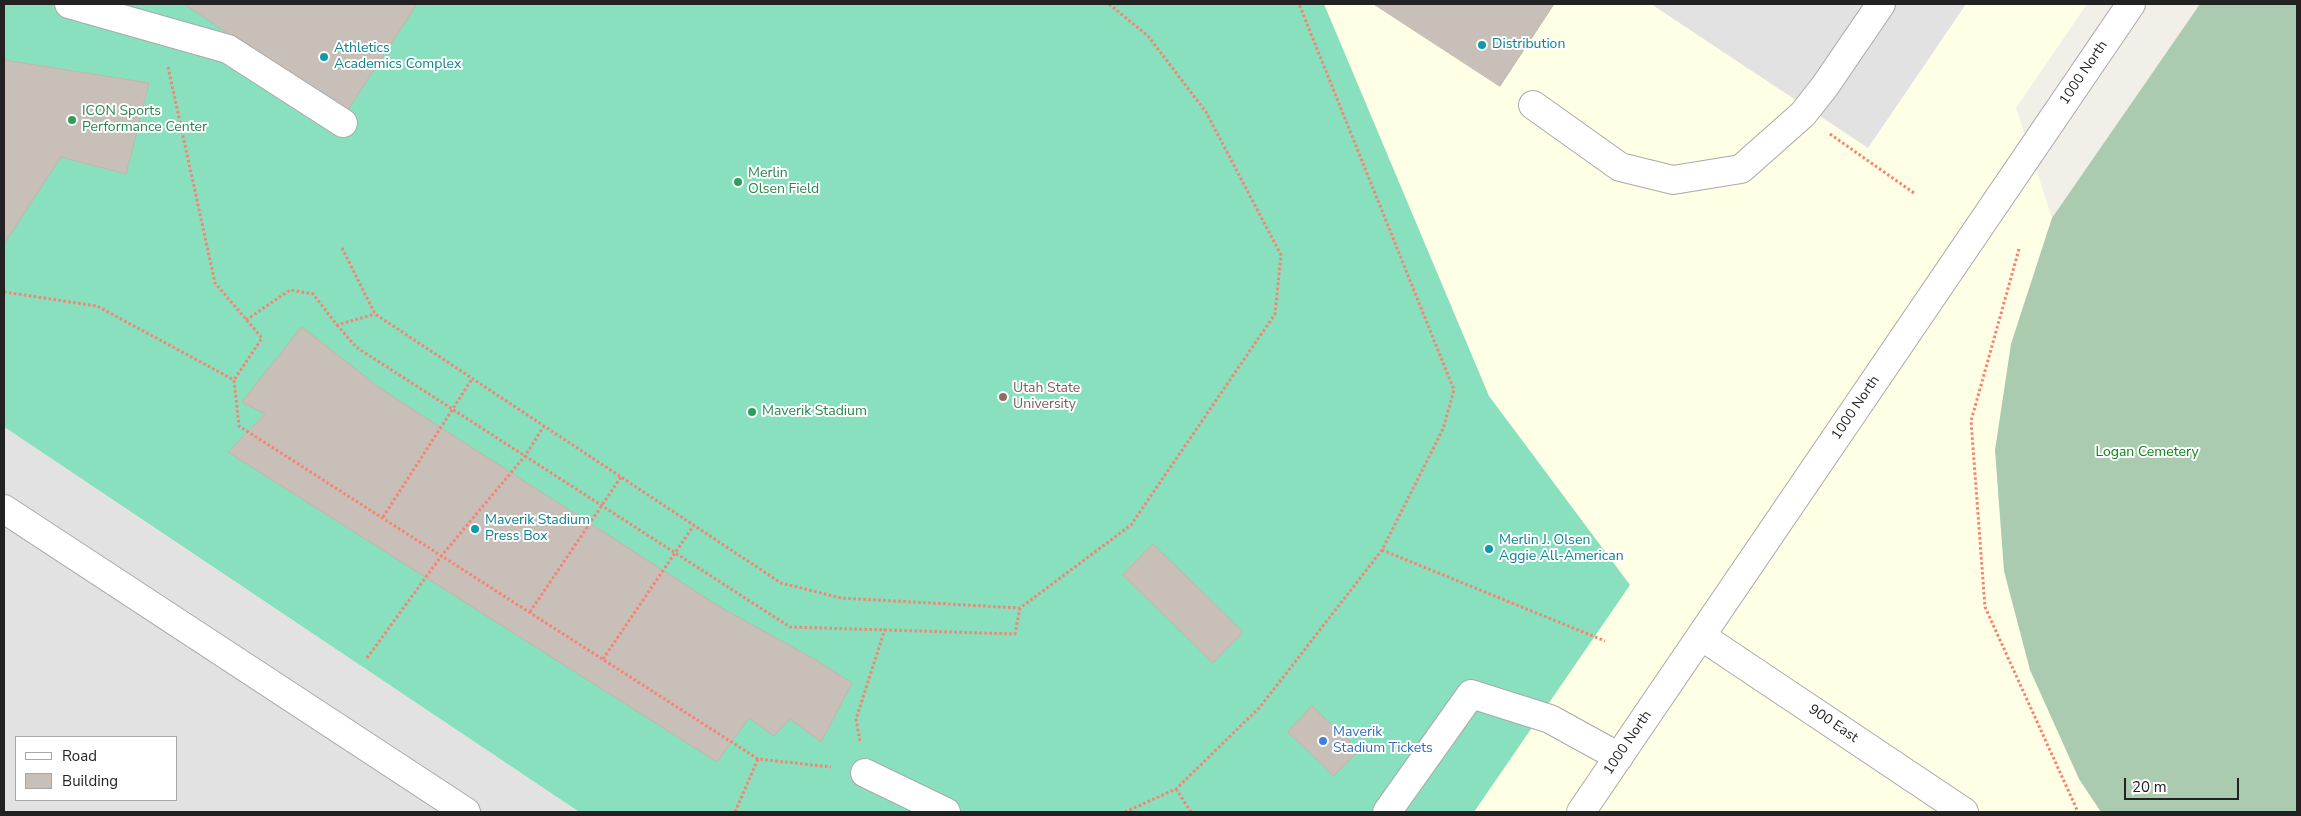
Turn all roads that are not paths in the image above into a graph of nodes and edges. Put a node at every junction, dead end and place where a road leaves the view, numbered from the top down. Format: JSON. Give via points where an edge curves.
{"nodes":[{"id":1,"x":69,"y":4,"type":"edge"},
{"id":2,"x":1881,"y":4,"type":"edge"},
{"id":3,"x":2131,"y":4,"type":"edge"},
{"id":4,"x":1533,"y":105,"type":"dead end"},
{"id":5,"x":343,"y":123,"type":"dead end"},
{"id":6,"x":4,"y":509,"type":"edge"},
{"id":7,"x":1701,"y":636,"type":"junction"},
{"id":8,"x":1619,"y":757,"type":"junction"},
{"id":9,"x":865,"y":773,"type":"road end"},
{"id":10,"x":466,"y":812,"type":"edge"},
{"id":11,"x":946,"y":812,"type":"edge"},
{"id":12,"x":1387,"y":812,"type":"edge"},
{"id":13,"x":1581,"y":812,"type":"edge"},
{"id":14,"x":1964,"y":812,"type":"edge"}],
"edges":[{"from":1,"to":5,"type":"street","via":[[228,49]]},
{"from":2,"to":4,"type":"street","via":[[1803,114],[1741,169],[1672,180],[1620,167]]},
{"from":3,"to":7,"type":"street","name":"1000 North"},
{"from":6,"to":10,"type":"street"},
{"from":7,"to":8,"type":"street","name":"1000 North"},
{"from":7,"to":14,"type":"street","name":"900 East"},
{"from":8,"to":12,"type":"street","via":[[1550,719],[1471,694]]},
{"from":8,"to":13,"type":"street","name":"1000 North"},
{"from":9,"to":11,"type":"street"}]}
